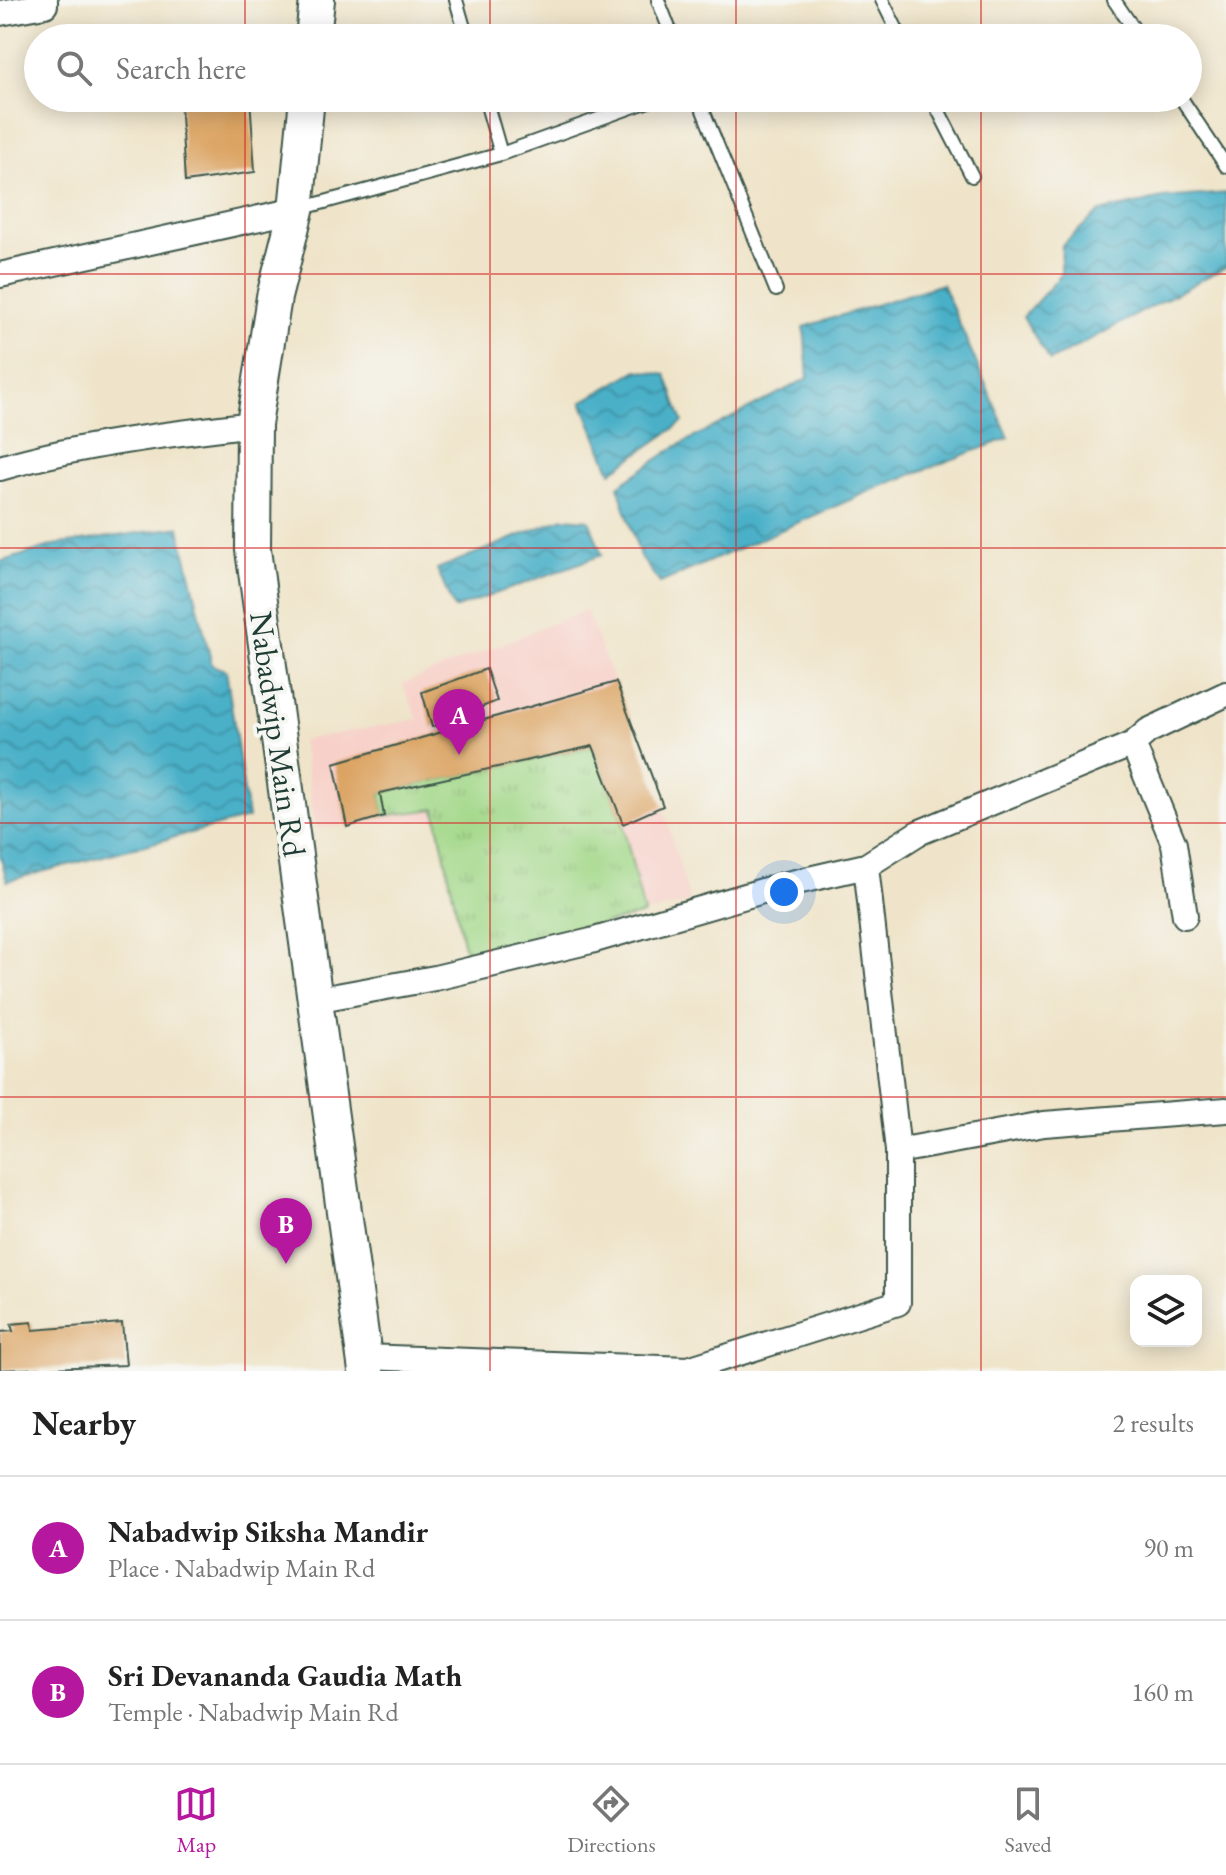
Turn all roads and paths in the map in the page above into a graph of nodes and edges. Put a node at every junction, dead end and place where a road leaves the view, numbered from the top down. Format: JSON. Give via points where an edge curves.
{"nodes":[{"id":1,"x":45,"y":0,"type":"edge"},
{"id":2,"x":317,"y":0,"type":"edge"},
{"id":3,"x":456,"y":0,"type":"edge"},
{"id":4,"x":658,"y":0,"type":"edge"},
{"id":5,"x":882,"y":0,"type":"edge"},
{"id":6,"x":1114,"y":0,"type":"edge"},
{"id":7,"x":0,"y":13,"type":"edge"},
{"id":8,"x":314,"y":24,"type":"edge"},
{"id":9,"x":463,"y":24,"type":"edge"},
{"id":10,"x":667,"y":24,"type":"edge"},
{"id":11,"x":894,"y":24,"type":"edge"},
{"id":12,"x":1130,"y":24,"type":"edge"},
{"id":13,"x":306,"y":112,"type":"edge"},
{"id":14,"x":489,"y":112,"type":"edge"},
{"id":15,"x":618,"y":112,"type":"edge"},
{"id":16,"x":704,"y":112,"type":"edge"},
{"id":17,"x":939,"y":112,"type":"edge"},
{"id":18,"x":1190,"y":112,"type":"edge"},
{"id":19,"x":501,"y":154,"type":"junction"},
{"id":20,"x":1226,"y":166,"type":"edge"},
{"id":21,"x":972,"y":176,"type":"dead end"},
{"id":22,"x":296,"y":210,"type":"junction"},
{"id":23,"x":0,"y":275,"type":"edge"},
{"id":24,"x":776,"y":290,"type":"dead end"},
{"id":25,"x":254,"y":424,"type":"junction"},
{"id":26,"x":0,"y":468,"type":"edge"},
{"id":27,"x":1226,"y":694,"type":"edge"},
{"id":28,"x":1133,"y":744,"type":"junction"},
{"id":29,"x":866,"y":866,"type":"junction"},
{"id":30,"x":1185,"y":916,"type":"dead end"},
{"id":31,"x":315,"y":1000,"type":"junction"},
{"id":32,"x":1226,"y":1110,"type":"edge"},
{"id":33,"x":898,"y":1151,"type":"junction"},
{"id":34,"x":365,"y":1364,"type":"edge"}],
"edges":[{"from":1,"to":7,"type":"street","via":[[45,5]]},
{"from":2,"to":8,"type":"street"},
{"from":3,"to":9,"type":"lane"},
{"from":4,"to":10,"type":"lane"},
{"from":5,"to":11,"type":"lane"},
{"from":6,"to":12,"type":"lane"},
{"from":13,"to":22,"type":"street","name":"Nabadwip Main Rd"},
{"from":14,"to":19,"type":"lane"},
{"from":15,"to":19,"type":"lane"},
{"from":16,"to":24,"type":"lane"},
{"from":17,"to":21,"type":"lane"},
{"from":18,"to":20,"type":"lane"},
{"from":19,"to":22,"type":"lane"},
{"from":22,"to":23,"type":"street"},
{"from":22,"to":25,"type":"street","name":"Nabadwip Main Rd","via":[[274,297]]},
{"from":25,"to":26,"type":"street","via":[[154,435]]},
{"from":25,"to":31,"type":"street","name":"Nabadwip Main Rd","via":[[253,550]]},
{"from":27,"to":28,"type":"street","via":[[1148,731]]},
{"from":28,"to":29,"type":"street","via":[[918,833]]},
{"from":28,"to":30,"type":"street","via":[[1174,844]]},
{"from":29,"to":31,"type":"street","via":[[591,941]]},
{"from":29,"to":33,"type":"street"},
{"from":31,"to":34,"type":"street","name":"Nabadwip Main Rd"},
{"from":32,"to":33,"type":"street","via":[[1044,1124]]},
{"from":33,"to":34,"type":"street","via":[[898,1303],[688,1369]]}]}
